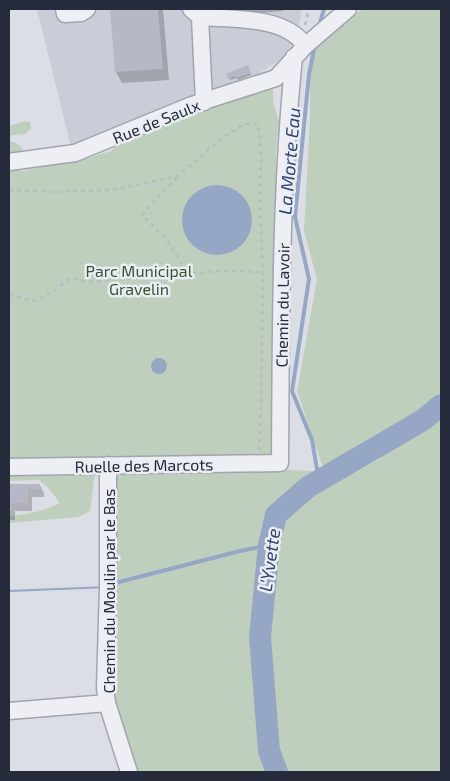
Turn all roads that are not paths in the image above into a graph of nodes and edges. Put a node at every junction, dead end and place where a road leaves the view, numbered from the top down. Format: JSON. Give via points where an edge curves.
{"nodes":[{"id":1,"x":64,"y":9,"type":"edge"},
{"id":2,"x":87,"y":9,"type":"edge"},
{"id":3,"x":348,"y":9,"type":"edge"},
{"id":4,"x":196,"y":13,"type":"edge"},
{"id":5,"x":302,"y":49,"type":"junction"},
{"id":6,"x":204,"y":102,"type":"junction"},
{"id":7,"x":9,"y":162,"type":"edge"},
{"id":8,"x":280,"y":463,"type":"joint"},
{"id":9,"x":108,"y":466,"type":"junction"},
{"id":10,"x":9,"y":468,"type":"edge"},
{"id":11,"x":107,"y":703,"type":"junction"},
{"id":12,"x":9,"y":710,"type":"edge"},
{"id":13,"x":129,"y":772,"type":"edge"}],
"edges":[{"from":1,"to":2,"type":"street","via":[[65,14],[82,13]]},
{"from":3,"to":5,"type":"street","name":"Rue de Saulx"},
{"from":4,"to":5,"type":"street","via":[[291,30],[302,41]]},
{"from":4,"to":6,"type":"street"},
{"from":5,"to":6,"type":"street","name":"Rue de Saulx","via":[[276,78]]},
{"from":5,"to":8,"type":"street","name":"Chemin du Lavoir","via":[[286,134]]},
{"from":6,"to":7,"type":"street","name":"Rue de Saulx","via":[[75,152]]},
{"from":8,"to":9,"type":"street","name":"Ruelle des Marcots"},
{"from":9,"to":10,"type":"street","name":"Ruelle des Marcots"},
{"from":9,"to":11,"type":"street","name":"Chemin du Moulin par le Bas"},
{"from":11,"to":12,"type":"street"},
{"from":11,"to":13,"type":"street","name":"Chemin du Moulin par le Bas"}]}
